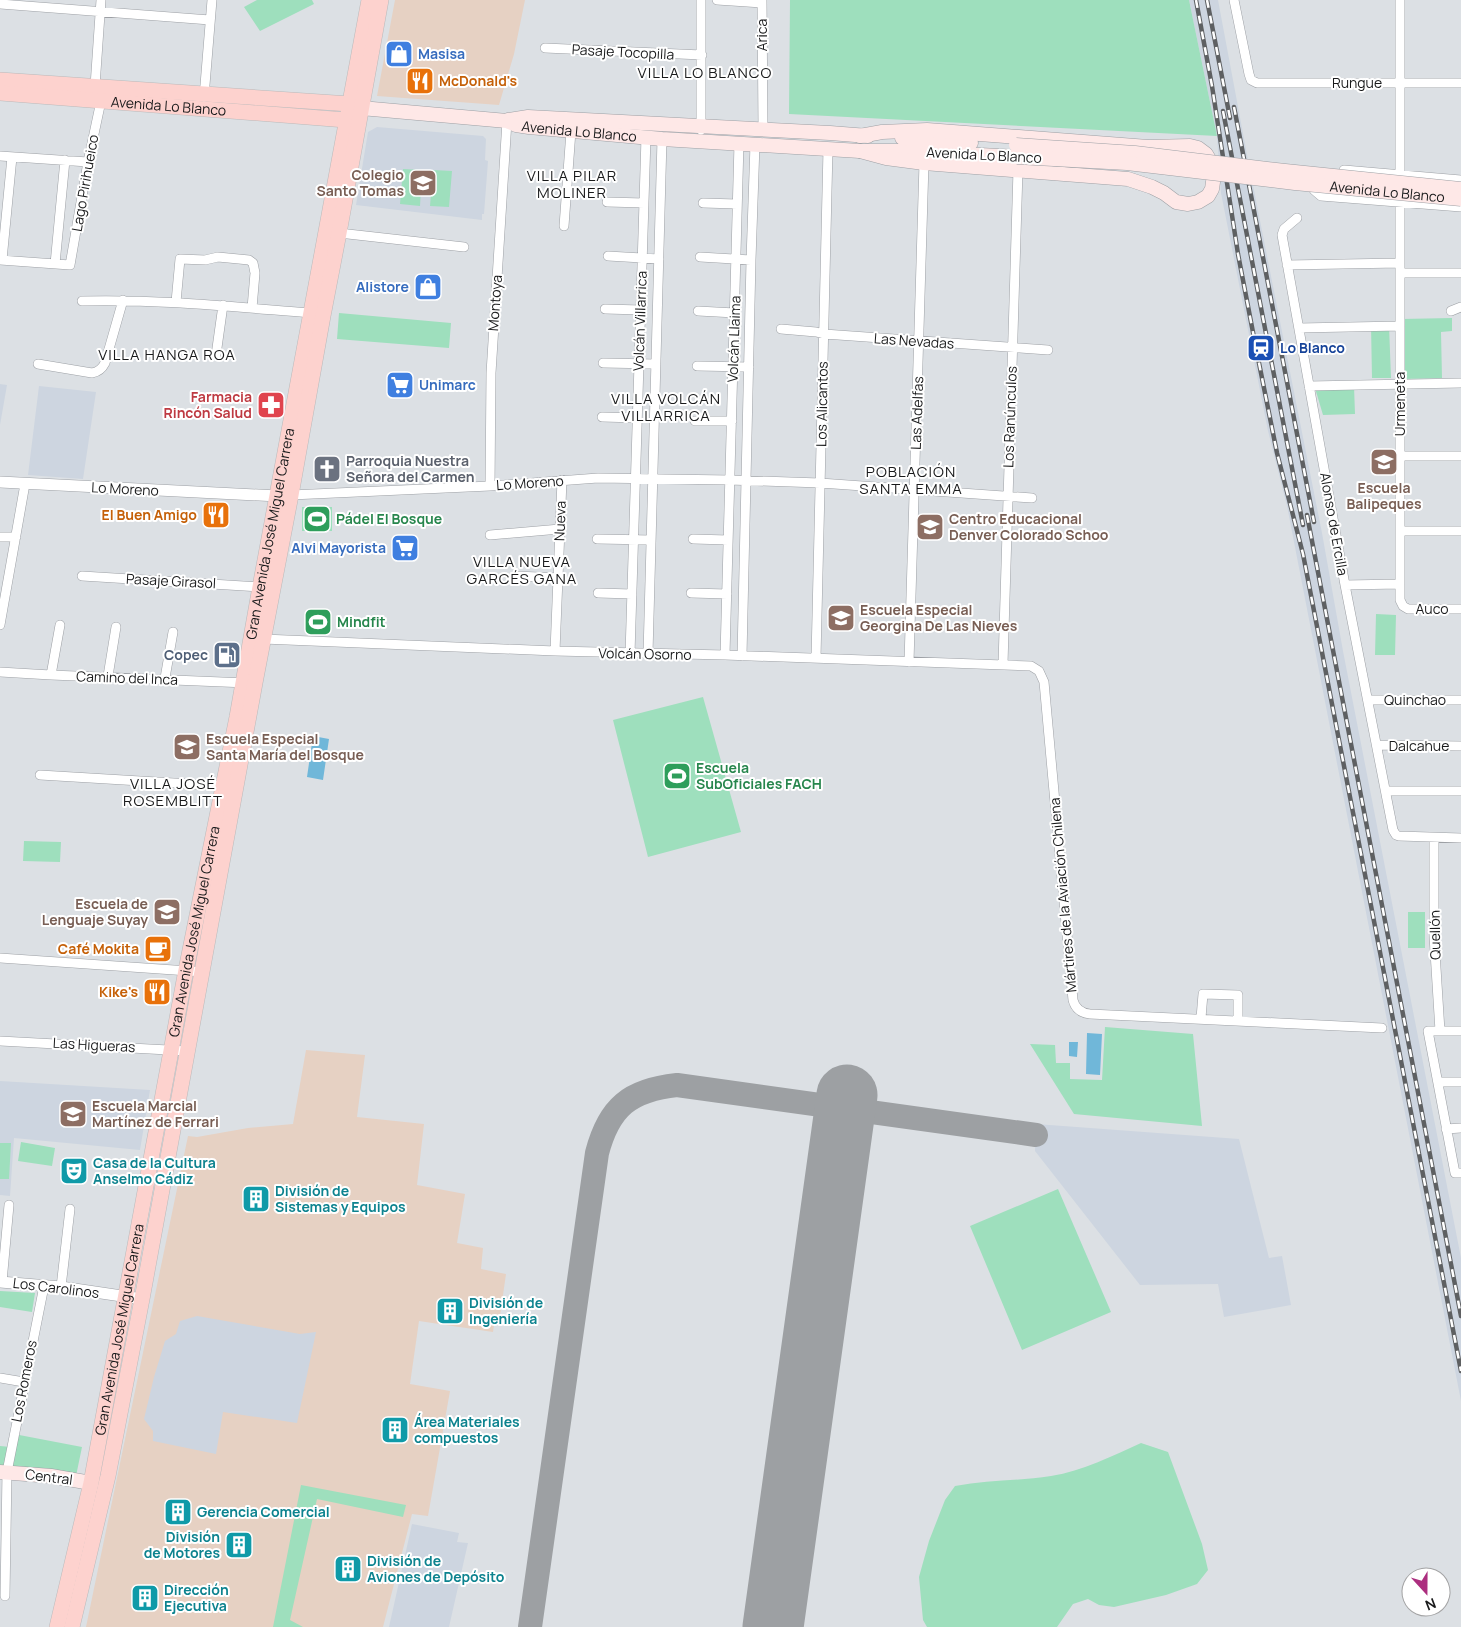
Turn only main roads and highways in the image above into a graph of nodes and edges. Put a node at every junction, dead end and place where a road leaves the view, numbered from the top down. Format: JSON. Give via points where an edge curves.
{"nodes":[{"id":1,"x":369,"y":0,"type":"edge"},
{"id":2,"x":380,"y":0,"type":"edge"},
{"id":3,"x":0,"y":80,"type":"edge"},
{"id":4,"x":0,"y":94,"type":"edge"},
{"id":5,"x":204,"y":101,"type":"junction"},
{"id":6,"x":356,"y":106,"type":"junction"},
{"id":7,"x":346,"y":120,"type":"junction"},
{"id":8,"x":507,"y":121,"type":"junction"},
{"id":9,"x":860,"y":136,"type":"junction"},
{"id":10,"x":860,"y":151,"type":"junction"},
{"id":11,"x":1017,"y":157,"type":"junction"},
{"id":12,"x":1461,"y":189,"type":"edge"},
{"id":13,"x":1461,"y":199,"type":"edge"},
{"id":14,"x":284,"y":496,"type":"junction"},
{"id":15,"x":249,"y":683,"type":"junction"},
{"id":16,"x":3,"y":1472,"type":"edge"},
{"id":17,"x":108,"y":1476,"type":"junction"},
{"id":18,"x":91,"y":1483,"type":"junction"},
{"id":19,"x":57,"y":1627,"type":"edge"},
{"id":20,"x":72,"y":1627,"type":"edge"}],
"edges":[{"from":1,"to":6,"type":"main road","name":"Gran Avenida José Miguel Carrera"},
{"from":2,"to":6,"type":"main road","name":"Gran Avenida José Miguel Carrera"},
{"from":3,"to":5,"type":"main road","name":"Avenida Lo Blanco","via":[[95,86]]},
{"from":4,"to":5,"type":"main road","name":"Avenida Lo Blanco","via":[[101,101]]},
{"from":5,"to":6,"type":"main road","name":"Avenida Lo Blanco"},
{"from":5,"to":7,"type":"main road","name":"Avenida Lo Blanco"},
{"from":6,"to":7,"type":"main road","name":"Gran Avenida José Miguel Carrera"},
{"from":6,"to":8,"type":"main road","name":"Avenida Lo Blanco"},
{"from":6,"to":14,"type":"main road","name":"Gran Avenida José Miguel Carrera","via":[[339,233]]},
{"from":7,"to":14,"type":"main road","name":"Gran Avenida José Miguel Carrera","via":[[310,314]]},
{"from":8,"to":9,"type":"main road","name":"Avenida Lo Blanco","via":[[528,117]]},
{"from":8,"to":10,"type":"main road","name":"Avenida Lo Blanco","via":[[521,126],[646,138]]},
{"from":9,"to":11,"type":"main road","name":"Avenida Lo Blanco"},
{"from":9,"to":11,"type":"main road","via":[[927,130],[1148,147],[1190,146],[1210,159],[1214,182],[1205,198],[1188,204],[1176,202],[1152,187],[1128,180]]},
{"from":10,"to":11,"type":"main road","name":"Avenida Lo Blanco"},
{"from":10,"to":11,"type":"main road","via":[[924,163]]},
{"from":11,"to":12,"type":"main road","name":"Avenida Lo Blanco","bridge":true,"via":[[1135,153]]},
{"from":11,"to":13,"type":"main road","name":"Avenida Lo Blanco","bridge":true,"via":[[1127,163]]},
{"from":14,"to":15,"type":"main road","name":"Gran Avenida José Miguel Carrera","via":[[263,639]]},
{"from":14,"to":15,"type":"main road","name":"Gran Avenida José Miguel Carrera","via":[[260,587]]},
{"from":15,"to":17,"type":"main road","name":"Gran Avenida José Miguel Carrera","via":[[203,972]]},
{"from":15,"to":18,"type":"main road","name":"Gran Avenida José Miguel Carrera","via":[[186,970]]},
{"from":16,"to":18,"type":"main road","name":"Central"},
{"from":17,"to":18,"type":"main road"},
{"from":17,"to":20,"type":"main road","name":"Gran Avenida José Miguel Carrera"},
{"from":18,"to":19,"type":"main road","name":"Gran Avenida José Miguel Carrera"}]}
